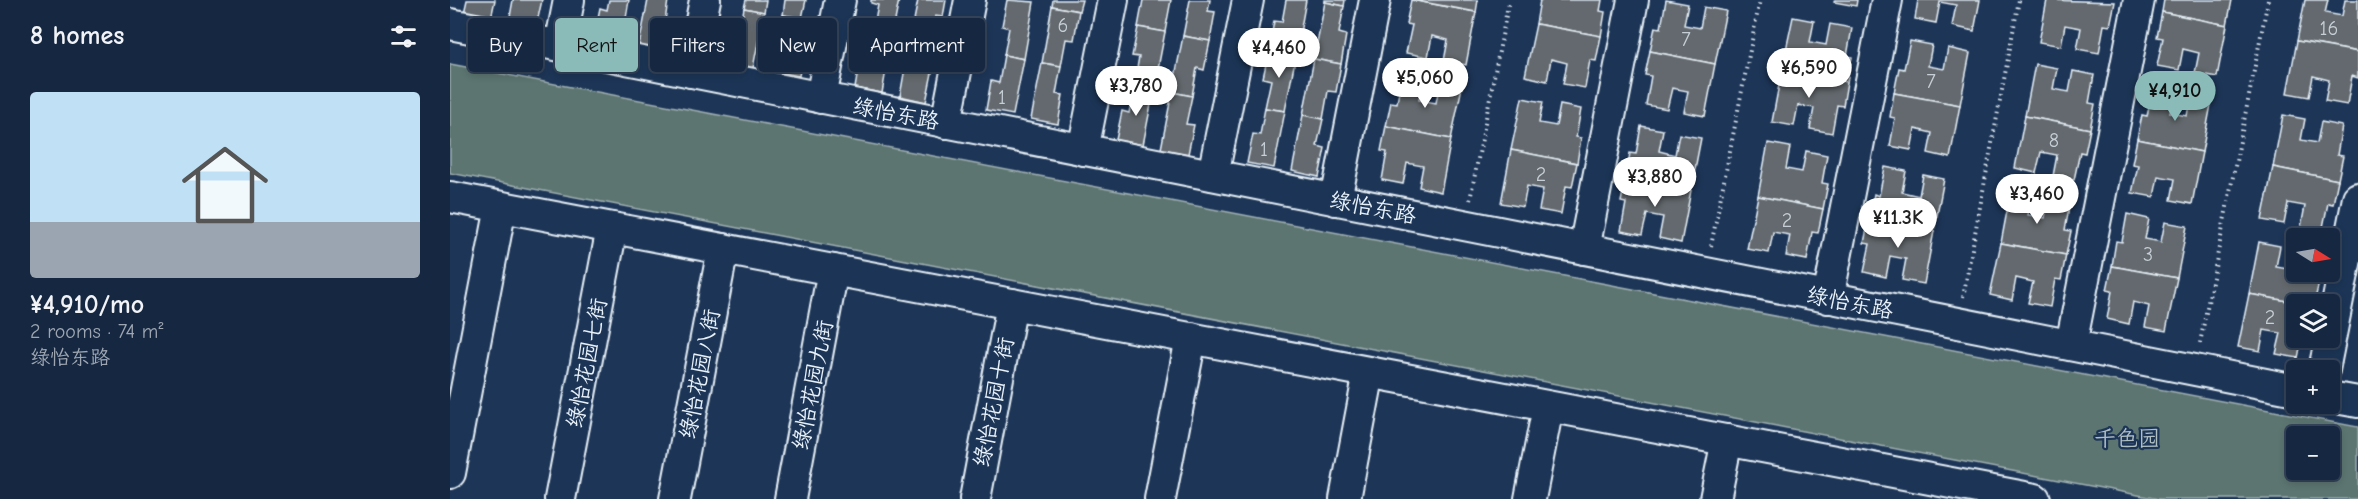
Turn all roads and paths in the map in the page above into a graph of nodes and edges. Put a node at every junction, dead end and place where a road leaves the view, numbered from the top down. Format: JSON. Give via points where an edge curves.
{"nodes":[{"id":1,"x":569,"y":0,"type":"edge"},
{"id":2,"x":705,"y":0,"type":"edge"},
{"id":3,"x":840,"y":0,"type":"edge"},
{"id":4,"x":970,"y":0,"type":"edge"},
{"id":5,"x":1113,"y":0,"type":"edge"},
{"id":6,"x":1248,"y":0,"type":"edge"},
{"id":7,"x":1375,"y":0,"type":"edge"},
{"id":8,"x":1509,"y":0,"type":"edge"},
{"id":9,"x":1633,"y":0,"type":"edge"},
{"id":10,"x":1760,"y":0,"type":"edge"},
{"id":11,"x":1887,"y":0,"type":"edge"},
{"id":12,"x":2019,"y":0,"type":"edge"},
{"id":13,"x":2139,"y":0,"type":"edge"},
{"id":14,"x":2268,"y":0,"type":"edge"},
{"id":15,"x":565,"y":18,"type":"edge"},
{"id":16,"x":702,"y":18,"type":"edge"},
{"id":17,"x":450,"y":24,"type":"edge"},
{"id":18,"x":555,"y":45,"type":"edge"},
{"id":19,"x":691,"y":72,"type":"edge"},
{"id":20,"x":821,"y":98,"type":"junction"},
{"id":21,"x":946,"y":123,"type":"junction"},
{"id":22,"x":1083,"y":150,"type":"junction"},
{"id":23,"x":1213,"y":175,"type":"junction"},
{"id":24,"x":450,"y":197,"type":"edge"},
{"id":25,"x":2358,"y":198,"type":"edge"},
{"id":26,"x":1336,"y":200,"type":"junction"},
{"id":27,"x":501,"y":207,"type":"junction"},
{"id":28,"x":1465,"y":226,"type":"junction"},
{"id":29,"x":612,"y":228,"type":"junction"},
{"id":30,"x":723,"y":249,"type":"junction"},
{"id":31,"x":1584,"y":249,"type":"junction"},
{"id":32,"x":833,"y":270,"type":"junction"},
{"id":33,"x":1706,"y":273,"type":"junction"},
{"id":34,"x":1828,"y":297,"type":"junction"},
{"id":35,"x":1012,"y":304,"type":"junction"},
{"id":36,"x":1958,"y":323,"type":"junction"},
{"id":37,"x":1191,"y":338,"type":"junction"},
{"id":38,"x":2071,"y":345,"type":"junction"},
{"id":39,"x":2326,"y":360,"type":"edge"},
{"id":40,"x":2195,"y":370,"type":"junction"},
{"id":41,"x":1369,"y":372,"type":"junction"},
{"id":42,"x":2286,"y":388,"type":"edge"},
{"id":43,"x":2340,"y":399,"type":"edge"},
{"id":44,"x":2358,"y":402,"type":"edge"},
{"id":45,"x":1548,"y":406,"type":"junction"},
{"id":46,"x":1726,"y":440,"type":"junction"},
{"id":47,"x":450,"y":473,"type":"edge"},
{"id":48,"x":1903,"y":487,"type":"edge"},
{"id":49,"x":560,"y":499,"type":"edge"},
{"id":50,"x":675,"y":499,"type":"edge"},
{"id":51,"x":790,"y":499,"type":"edge"},
{"id":52,"x":975,"y":499,"type":"edge"},
{"id":53,"x":1160,"y":499,"type":"edge"},
{"id":54,"x":1345,"y":499,"type":"edge"},
{"id":55,"x":1530,"y":499,"type":"edge"},
{"id":56,"x":1715,"y":499,"type":"edge"},
{"id":57,"x":2034,"y":499,"type":"edge"}],
"edges":[{"from":1,"to":15,"type":"street"},
{"from":2,"to":16,"type":"street"},
{"from":3,"to":20,"type":"street"},
{"from":4,"to":21,"type":"street"},
{"from":5,"to":22,"type":"street"},
{"from":6,"to":23,"type":"street"},
{"from":7,"to":26,"type":"street"},
{"from":8,"to":28,"type":"path"},
{"from":9,"to":31,"type":"street"},
{"from":10,"to":33,"type":"path"},
{"from":11,"to":34,"type":"street"},
{"from":12,"to":36,"type":"path"},
{"from":13,"to":38,"type":"street"},
{"from":14,"to":40,"type":"path"},
{"from":17,"to":18,"type":"street","name":"绿怡东路"},
{"from":19,"to":20,"type":"street","name":"绿怡东路"},
{"from":20,"to":21,"type":"street","name":"绿怡东路"},
{"from":21,"to":22,"type":"street","name":"绿怡东路"},
{"from":22,"to":23,"type":"street","name":"绿怡东路"},
{"from":23,"to":26,"type":"street","name":"绿怡东路"},
{"from":24,"to":27,"type":"street"},
{"from":25,"to":39,"type":"street"},
{"from":26,"to":28,"type":"street","name":"绿怡东路"},
{"from":27,"to":29,"type":"street"},
{"from":27,"to":47,"type":"street"},
{"from":28,"to":31,"type":"street","name":"绿怡东路"},
{"from":29,"to":30,"type":"street"},
{"from":29,"to":49,"type":"street","name":"绿怡花园七街"},
{"from":30,"to":32,"type":"street"},
{"from":30,"to":50,"type":"street","name":"绿怡花园八街"},
{"from":31,"to":33,"type":"street","name":"绿怡东路"},
{"from":32,"to":35,"type":"street"},
{"from":32,"to":51,"type":"street","name":"绿怡花园九街"},
{"from":33,"to":34,"type":"street","name":"绿怡东路"},
{"from":34,"to":36,"type":"street","name":"绿怡东路"},
{"from":35,"to":37,"type":"street"},
{"from":35,"to":52,"type":"street","name":"绿怡花园十街"},
{"from":36,"to":38,"type":"street","name":"绿怡东路"},
{"from":37,"to":41,"type":"street"},
{"from":37,"to":53,"type":"street"},
{"from":38,"to":40,"type":"street","name":"绿怡东路"},
{"from":40,"to":42,"type":"street","name":"绿怡东路"},
{"from":41,"to":45,"type":"street"},
{"from":41,"to":54,"type":"street"},
{"from":43,"to":44,"type":"street"},
{"from":45,"to":46,"type":"street"},
{"from":45,"to":55,"type":"street"},
{"from":46,"to":48,"type":"street"},
{"from":46,"to":56,"type":"street"},
{"from":48,"to":57,"type":"street"}]}
